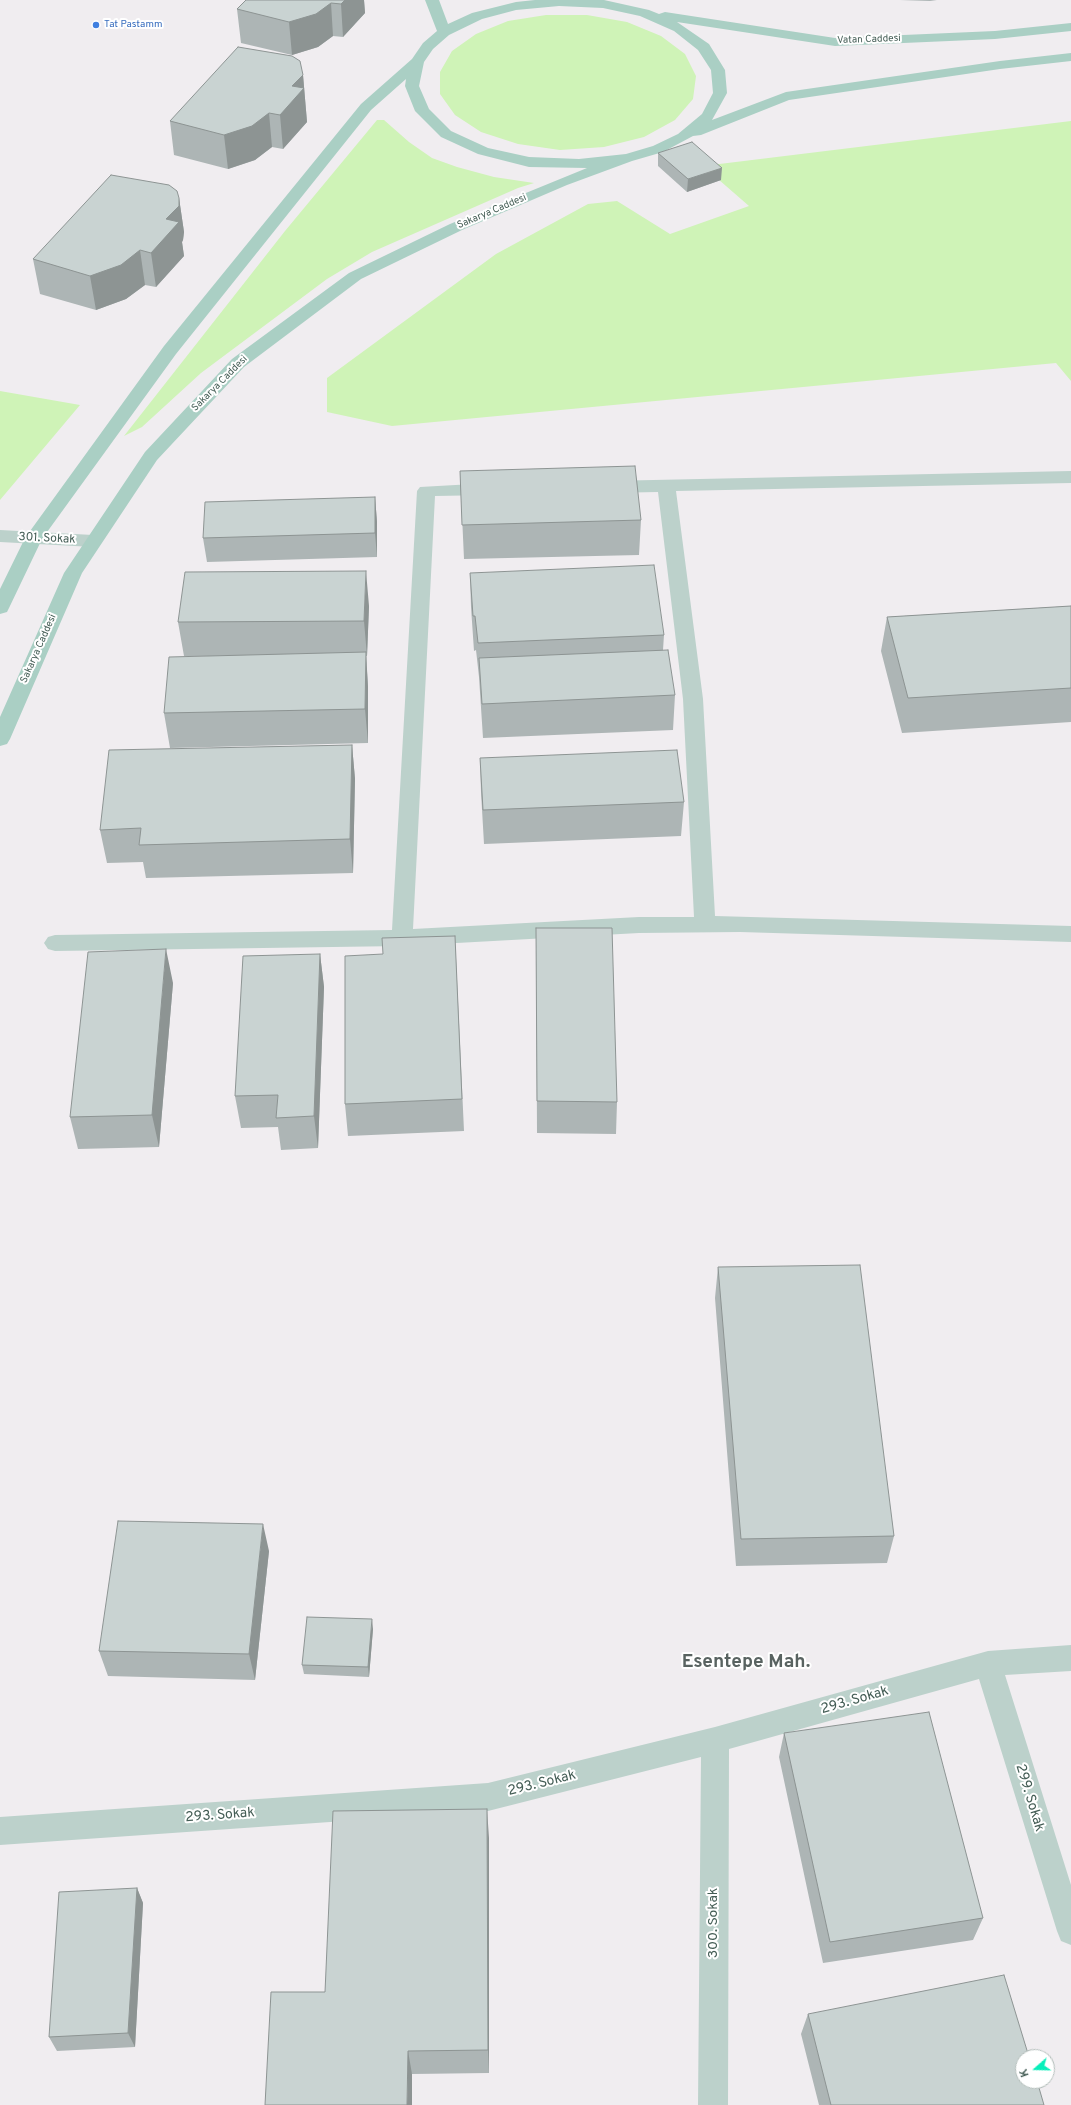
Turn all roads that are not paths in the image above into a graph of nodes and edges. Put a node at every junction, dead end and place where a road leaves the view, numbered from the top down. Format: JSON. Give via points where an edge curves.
{"nodes":[{"id":1,"x":432,"y":0,"type":"edge"},
{"id":2,"x":600,"y":1,"type":"edge"},
{"id":3,"x":644,"y":13,"type":"junction"},
{"id":4,"x":1071,"y":27,"type":"edge"},
{"id":5,"x":444,"y":32,"type":"junction"},
{"id":6,"x":1071,"y":57,"type":"edge"},
{"id":7,"x":417,"y":62,"type":"junction"},
{"id":8,"x":683,"y":137,"type":"junction"},
{"id":9,"x":627,"y":158,"type":"junction"},
{"id":10,"x":1071,"y":478,"type":"edge"},
{"id":11,"x":666,"y":486,"type":"junction"},
{"id":12,"x":589,"y":487,"type":"edge"},
{"id":13,"x":511,"y":489,"type":"edge"},
{"id":14,"x":0,"y":536,"type":"edge"},
{"id":15,"x":34,"y":538,"type":"junction"},
{"id":16,"x":93,"y":541,"type":"junction"},
{"id":17,"x":0,"y":608,"type":"edge"},
{"id":18,"x":0,"y":739,"type":"edge"},
{"id":19,"x":705,"y":925,"type":"junction"},
{"id":20,"x":1071,"y":934,"type":"edge"},
{"id":21,"x":402,"y":938,"type":"junction"},
{"id":22,"x":55,"y":943,"type":"dead end"},
{"id":23,"x":1071,"y":1658,"type":"edge"},
{"id":24,"x":988,"y":1664,"type":"junction"},
{"id":25,"x":715,"y":1740,"type":"junction"},
{"id":26,"x":0,"y":1831,"type":"edge"},
{"id":27,"x":1071,"y":1931,"type":"edge"},
{"id":28,"x":713,"y":2105,"type":"edge"}],
"edges":[{"from":1,"to":5,"type":"main road"},
{"from":2,"to":3,"type":"main road"},
{"from":2,"to":5,"type":"main road","via":[[516,6],[476,16]]},
{"from":3,"to":4,"type":"main road","name":"Vatan Caddesi","via":[[835,42],[995,35]]},
{"from":3,"to":8,"type":"main road","via":[[678,28],[699,43],[718,70],[720,93],[708,116]]},
{"from":5,"to":7,"type":"main road","via":[[428,46]]},
{"from":6,"to":8,"type":"main road","via":[[786,96]]},
{"from":7,"to":9,"type":"main road","via":[[412,86],[422,112],[446,134],[483,151],[529,162],[579,164]]},
{"from":7,"to":15,"type":"main road","via":[[366,107],[170,350]]},
{"from":8,"to":9,"type":"main road","via":[[658,149]]},
{"from":9,"to":16,"type":"main road","name":"Sakarya Caddesi","via":[[562,182],[456,227],[355,276],[238,363],[151,456]]},
{"from":10,"to":11,"type":"street"},
{"from":11,"to":12,"type":"street"},
{"from":11,"to":19,"type":"street","via":[[693,699]]},
{"from":13,"to":21,"type":"street","via":[[426,491]]},
{"from":14,"to":15,"type":"street","name":"301. Sokak"},
{"from":15,"to":16,"type":"street","name":"301. Sokak"},
{"from":15,"to":17,"type":"main road"},
{"from":16,"to":18,"type":"main road","name":"Sakarya Caddesi","via":[[73,573]]},
{"from":19,"to":20,"type":"street"},
{"from":19,"to":21,"type":"street","via":[[639,925]]},
{"from":21,"to":22,"type":"street"},
{"from":23,"to":24,"type":"street","name":"293. Sokak"},
{"from":24,"to":25,"type":"street","name":"293. Sokak"},
{"from":24,"to":27,"type":"street","name":"299. Sokak"},
{"from":25,"to":26,"type":"street","name":"293. Sokak","via":[[488,1797]]},
{"from":25,"to":28,"type":"street","name":"300. Sokak"}]}
